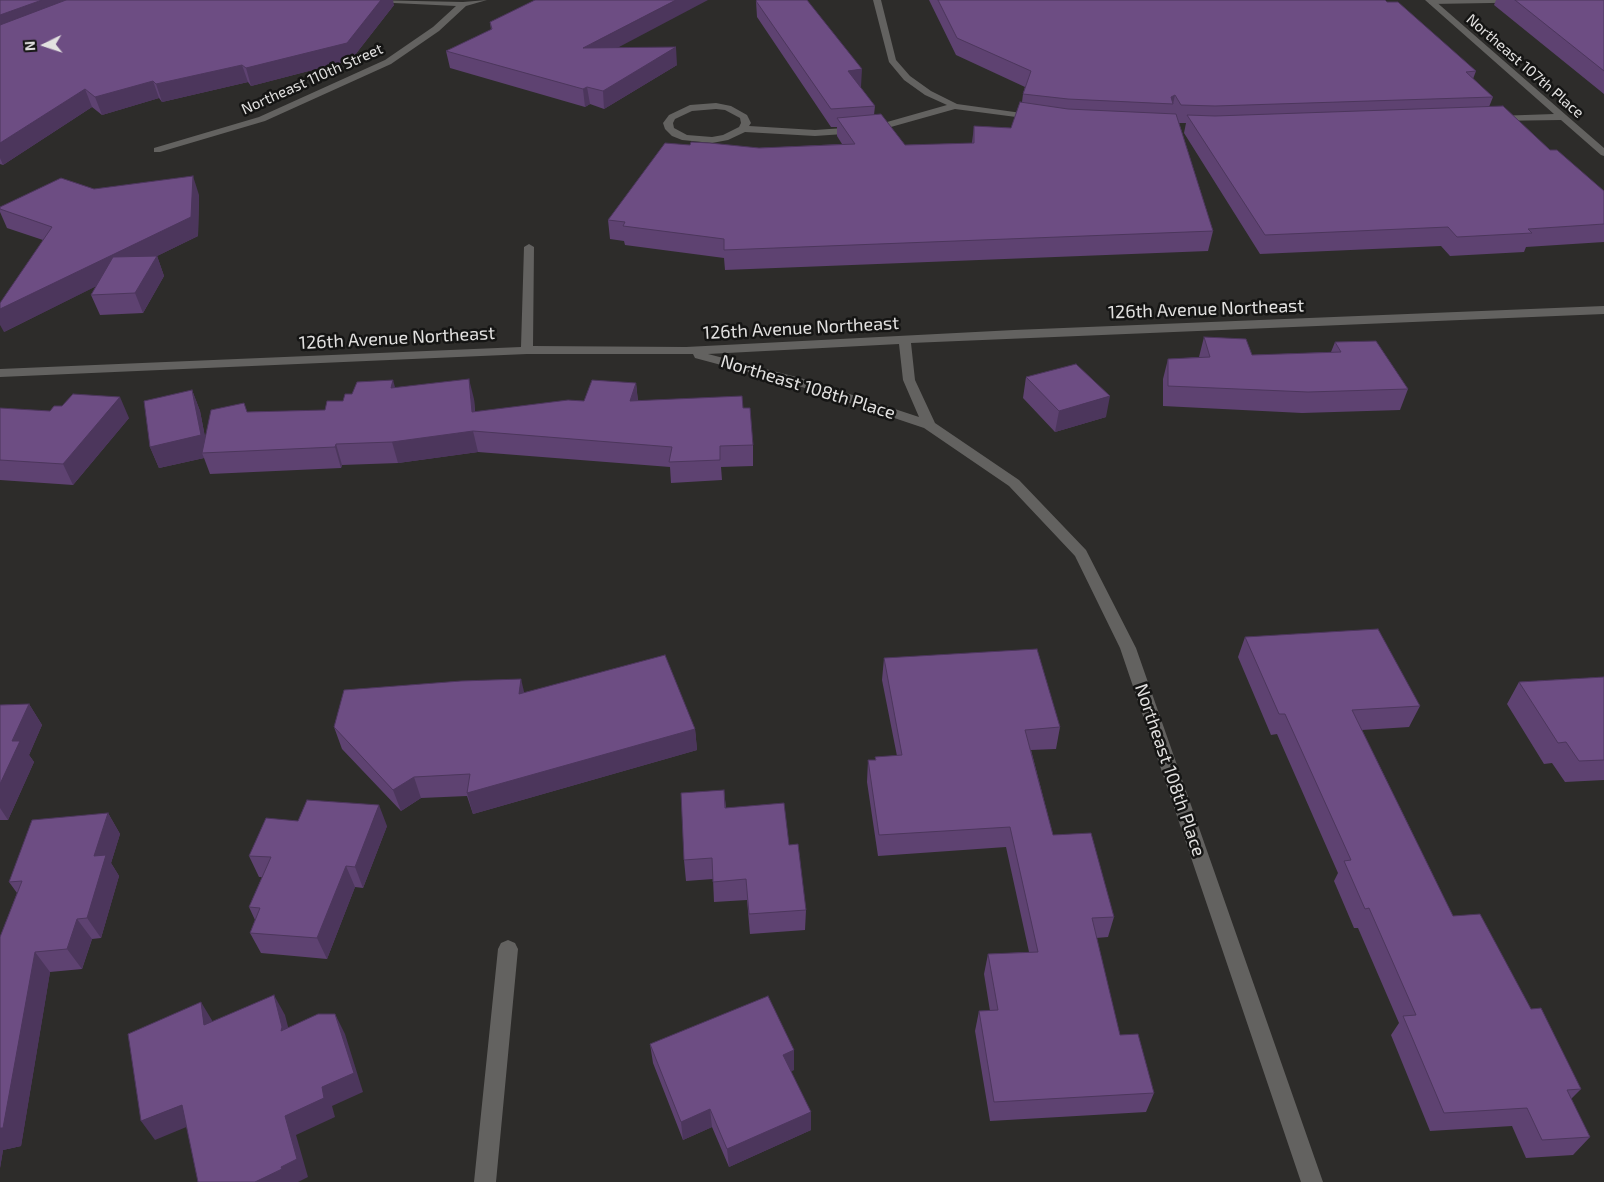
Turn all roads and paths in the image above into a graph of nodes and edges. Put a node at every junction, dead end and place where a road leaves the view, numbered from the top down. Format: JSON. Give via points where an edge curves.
{"nodes":[{"id":1,"x":373,"y":0,"type":"edge"},
{"id":2,"x":483,"y":0,"type":"edge"},
{"id":3,"x":876,"y":0,"type":"edge"},
{"id":4,"x":1549,"y":0,"type":"edge"},
{"id":5,"x":1430,"y":1,"type":"edge"},
{"id":6,"x":463,"y":4,"type":"junction"},
{"id":7,"x":955,"y":106,"type":"junction"},
{"id":8,"x":1563,"y":117,"type":"junction"},
{"id":9,"x":1046,"y":120,"type":"edge"},
{"id":10,"x":1483,"y":120,"type":"edge"},
{"id":11,"x":743,"y":129,"type":"junction"},
{"id":12,"x":157,"y":150,"type":"dead end"},
{"id":13,"x":1604,"y":153,"type":"edge"},
{"id":14,"x":529,"y":247,"type":"dead end"},
{"id":15,"x":1604,"y":310,"type":"edge"},
{"id":16,"x":905,"y":341,"type":"junction"},
{"id":17,"x":527,"y":350,"type":"junction"},
{"id":18,"x":686,"y":351,"type":"junction"},
{"id":19,"x":0,"y":373,"type":"edge"},
{"id":20,"x":929,"y":425,"type":"junction"},
{"id":21,"x":508,"y":949,"type":"dead end"},
{"id":22,"x":485,"y":1182,"type":"edge"},
{"id":23,"x":1312,"y":1182,"type":"edge"}],
"edges":[{"from":1,"to":6,"type":"street"},
{"from":2,"to":6,"type":"street"},
{"from":3,"to":7,"type":"street","via":[[892,60],[907,78]]},
{"from":4,"to":5,"type":"street"},
{"from":5,"to":8,"type":"street","name":"Northeast 107th Place"},
{"from":6,"to":12,"type":"street","name":"Northeast 110th Street","via":[[436,29],[388,62],[262,120]]},
{"from":7,"to":9,"type":"street"},
{"from":7,"to":11,"type":"street","via":[[873,129],[814,134]]},
{"from":8,"to":10,"type":"street"},
{"from":8,"to":13,"type":"street","name":"Northeast 107th Place"},
{"from":11,"to":11,"type":"street","via":[[744,117],[728,108],[716,106],[679,112],[668,123],[675,134],[698,140],[725,138]]},
{"from":14,"to":17,"type":"street"},
{"from":15,"to":16,"type":"street","name":"126th Avenue Northeast"},
{"from":16,"to":18,"type":"street","name":"126th Avenue Northeast"},
{"from":16,"to":20,"type":"street","name":"Northeast 108th Place","via":[[910,380]]},
{"from":17,"to":18,"type":"street","name":"126th Avenue Northeast"},
{"from":17,"to":19,"type":"street","name":"126th Avenue Northeast"},
{"from":18,"to":20,"type":"street","name":"Northeast 108th Place","via":[[800,382]]},
{"from":20,"to":23,"type":"street","name":"Northeast 108th Place","via":[[1014,483],[1081,553],[1128,648]]},
{"from":21,"to":22,"type":"street"}]}
